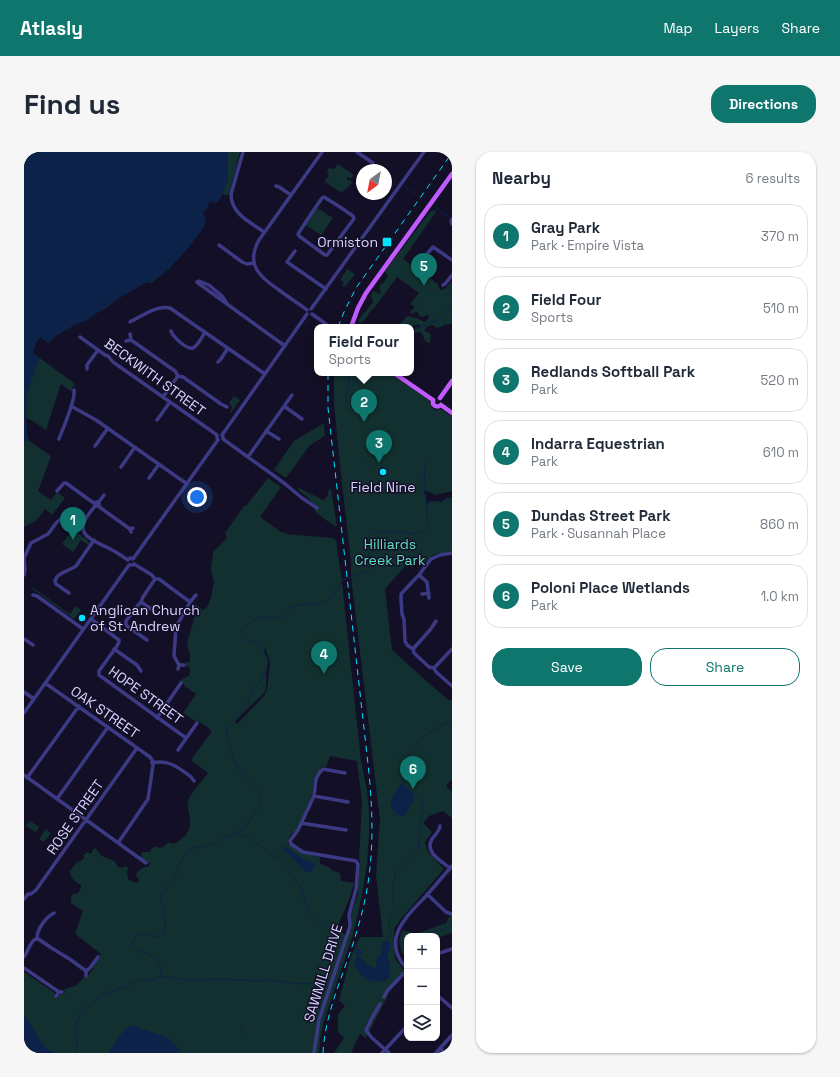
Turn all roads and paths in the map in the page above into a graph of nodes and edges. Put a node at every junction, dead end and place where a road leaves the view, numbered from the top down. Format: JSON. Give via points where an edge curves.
{"nodes":[{"id":1,"x":243,"y":152,"type":"edge"},
{"id":2,"x":322,"y":152,"type":"edge"},
{"id":3,"x":357,"y":152,"type":"edge"},
{"id":4,"x":424,"y":152,"type":"edge"},
{"id":5,"x":373,"y":163,"type":"dead end"},
{"id":6,"x":452,"y":174,"type":"edge"},
{"id":7,"x":276,"y":186,"type":"dead end"},
{"id":8,"x":291,"y":195,"type":"junction"},
{"id":9,"x":452,"y":219,"type":"edge"},
{"id":10,"x":452,"y":223,"type":"edge"},
{"id":11,"x":264,"y":232,"type":"junction"},
{"id":12,"x":219,"y":245,"type":"dead end"},
{"id":13,"x":295,"y":251,"type":"dead end"},
{"id":14,"x":426,"y":255,"type":"dead end"},
{"id":15,"x":327,"y":256,"type":"joint"},
{"id":16,"x":452,"y":260,"type":"edge"},
{"id":17,"x":254,"y":263,"type":"junction"},
{"id":18,"x":452,"y":275,"type":"edge"},
{"id":19,"x":443,"y":285,"type":"dead end"},
{"id":20,"x":326,"y":289,"type":"junction"},
{"id":21,"x":229,"y":306,"type":"junction"},
{"id":22,"x":310,"y":312,"type":"junction"},
{"id":23,"x":130,"y":322,"type":"dead end"},
{"id":24,"x":326,"y":324,"type":"edge"},
{"id":25,"x":352,"y":324,"type":"edge"},
{"id":26,"x":171,"y":332,"type":"dead end"},
{"id":27,"x":205,"y":332,"type":"junction"},
{"id":28,"x":130,"y":334,"type":"dead end"},
{"id":29,"x":80,"y":337,"type":"dead end"},
{"id":30,"x":131,"y":340,"type":"junction"},
{"id":31,"x":126,"y":341,"type":"dead end"},
{"id":32,"x":285,"y":346,"type":"junction"},
{"id":33,"x":228,"y":348,"type":"junction"},
{"id":34,"x":98,"y":350,"type":"junction"},
{"id":35,"x":218,"y":362,"type":"dead end"},
{"id":36,"x":86,"y":369,"type":"dead end"},
{"id":37,"x":265,"y":374,"type":"junction"},
{"id":38,"x":178,"y":376,"type":"junction"},
{"id":39,"x":398,"y":376,"type":"edge"},
{"id":40,"x":452,"y":381,"type":"edge"},
{"id":41,"x":74,"y":390,"type":"dead end"},
{"id":42,"x":292,"y":395,"type":"dead end"},
{"id":43,"x":163,"y":397,"type":"junction"},
{"id":44,"x":440,"y":398,"type":"junction"},
{"id":45,"x":433,"y":400,"type":"junction"},
{"id":46,"x":170,"y":402,"type":"junction"},
{"id":47,"x":441,"y":405,"type":"junction"},
{"id":48,"x":71,"y":406,"type":"junction"},
{"id":49,"x":284,"y":406,"type":"junction"},
{"id":50,"x":227,"y":407,"type":"dead end"},
{"id":51,"x":452,"y":414,"type":"edge"},
{"id":52,"x":302,"y":419,"type":"dead end"},
{"id":53,"x":157,"y":420,"type":"dead end"},
{"id":54,"x":108,"y":428,"type":"junction"},
{"id":55,"x":266,"y":431,"type":"junction"},
{"id":56,"x":220,"y":437,"type":"junction"},
{"id":57,"x":59,"y":438,"type":"dead end"},
{"id":58,"x":279,"y":439,"type":"dead end"},
{"id":59,"x":95,"y":446,"type":"dead end"},
{"id":60,"x":135,"y":447,"type":"junction"},
{"id":61,"x":248,"y":457,"type":"junction"},
{"id":62,"x":159,"y":464,"type":"junction"},
{"id":63,"x":121,"y":467,"type":"dead end"},
{"id":64,"x":149,"y":478,"type":"dead end"},
{"id":65,"x":62,"y":479,"type":"dead end"},
{"id":66,"x":64,"y":483,"type":"junction"},
{"id":67,"x":187,"y":484,"type":"junction"},
{"id":68,"x":57,"y":491,"type":"dead end"},
{"id":69,"x":104,"y":495,"type":"dead end"},
{"id":70,"x":96,"y":505,"type":"junction"},
{"id":71,"x":317,"y":508,"type":"dead end"},
{"id":72,"x":82,"y":528,"type":"junction"},
{"id":73,"x":132,"y":530,"type":"dead end"},
{"id":74,"x":94,"y":540,"type":"junction"},
{"id":75,"x":452,"y":553,"type":"edge"},
{"id":76,"x":133,"y":559,"type":"junction"},
{"id":77,"x":128,"y":560,"type":"junction"},
{"id":78,"x":134,"y":564,"type":"junction"},
{"id":79,"x":129,"y":565,"type":"junction"},
{"id":80,"x":24,"y":575,"type":"edge"},
{"id":81,"x":419,"y":575,"type":"junction"},
{"id":82,"x":154,"y":579,"type":"junction"},
{"id":83,"x":70,"y":593,"type":"dead end"},
{"id":84,"x":429,"y":593,"type":"junction"},
{"id":85,"x":33,"y":594,"type":"dead end"},
{"id":86,"x":422,"y":594,"type":"dead end"},
{"id":87,"x":196,"y":596,"type":"dead end"},
{"id":88,"x":429,"y":598,"type":"dead end"},
{"id":89,"x":141,"y":602,"type":"junction"},
{"id":90,"x":190,"y":602,"type":"junction"},
{"id":91,"x":154,"y":611,"type":"dead end"},
{"id":92,"x":91,"y":619,"type":"junction"},
{"id":93,"x":436,"y":621,"type":"dead end"},
{"id":94,"x":83,"y":629,"type":"junction"},
{"id":95,"x":24,"y":639,"type":"edge"},
{"id":96,"x":147,"y":640,"type":"dead end"},
{"id":97,"x":33,"y":645,"type":"dead end"},
{"id":98,"x":114,"y":649,"type":"junction"},
{"id":99,"x":412,"y":649,"type":"junction"},
{"id":100,"x":452,"y":649,"type":"edge"},
{"id":101,"x":180,"y":666,"type":"dead end"},
{"id":102,"x":434,"y":668,"type":"junction"},
{"id":103,"x":141,"y":671,"type":"dead end"},
{"id":104,"x":45,"y":683,"type":"junction"},
{"id":105,"x":181,"y":684,"type":"dead end"},
{"id":106,"x":452,"y":686,"type":"edge"},
{"id":107,"x":24,"y":692,"type":"edge"},
{"id":108,"x":34,"y":699,"type":"junction"},
{"id":109,"x":79,"y":706,"type":"junction"},
{"id":110,"x":24,"y":713,"type":"edge"},
{"id":111,"x":158,"y":718,"type":"junction"},
{"id":112,"x":197,"y":723,"type":"dead end"},
{"id":113,"x":108,"y":728,"type":"junction"},
{"id":114,"x":186,"y":738,"type":"junction"},
{"id":115,"x":137,"y":748,"type":"junction"},
{"id":116,"x":178,"y":750,"type":"dead end"},
{"id":117,"x":152,"y":761,"type":"junction"},
{"id":118,"x":345,"y":773,"type":"dead end"},
{"id":119,"x":26,"y":777,"type":"edge"},
{"id":120,"x":194,"y":781,"type":"dead end"},
{"id":121,"x":314,"y":796,"type":"junction"},
{"id":122,"x":57,"y":799,"type":"junction"},
{"id":123,"x":348,"y":802,"type":"dead end"},
{"id":124,"x":86,"y":820,"type":"junction"},
{"id":125,"x":301,"y":823,"type":"junction"},
{"id":126,"x":440,"y":826,"type":"dead end"},
{"id":127,"x":346,"y":830,"type":"dead end"},
{"id":128,"x":118,"y":843,"type":"junction"},
{"id":129,"x":146,"y":863,"type":"dead end"},
{"id":130,"x":451,"y":867,"type":"edge"},
{"id":131,"x":24,"y":891,"type":"edge"},
{"id":132,"x":28,"y":894,"type":"junction"},
{"id":133,"x":427,"y":894,"type":"junction"},
{"id":134,"x":24,"y":899,"type":"edge"},
{"id":135,"x":54,"y":913,"type":"dead end"},
{"id":136,"x":452,"y":914,"type":"edge"},
{"id":137,"x":37,"y":938,"type":"junction"},
{"id":138,"x":452,"y":949,"type":"edge"},
{"id":139,"x":440,"y":953,"type":"edge"},
{"id":140,"x":24,"y":957,"type":"edge"},
{"id":141,"x":98,"y":957,"type":"dead end"},
{"id":142,"x":404,"y":966,"type":"edge"},
{"id":143,"x":24,"y":968,"type":"edge"},
{"id":144,"x":404,"y":972,"type":"edge"},
{"id":145,"x":56,"y":996,"type":"dead end"},
{"id":146,"x":384,"y":997,"type":"dead end"},
{"id":147,"x":440,"y":998,"type":"edge"},
{"id":148,"x":380,"y":1004,"type":"dead end"},
{"id":149,"x":452,"y":1008,"type":"edge"},
{"id":150,"x":404,"y":1029,"type":"edge"},
{"id":151,"x":452,"y":1035,"type":"edge"},
{"id":152,"x":440,"y":1048,"type":"junction"},
{"id":153,"x":384,"y":1051,"type":"edge"},
{"id":154,"x":314,"y":1053,"type":"edge"},
{"id":155,"x":389,"y":1053,"type":"edge"},
{"id":156,"x":436,"y":1053,"type":"edge"},
{"id":157,"x":445,"y":1053,"type":"edge"}],
"edges":[{"from":1,"to":11,"type":"street","via":[[231,201],[238,213]]},
{"from":2,"to":8,"type":"street"},
{"from":3,"to":5,"type":"street"},
{"from":4,"to":20,"type":"street"},
{"from":6,"to":25,"type":"main road","via":[[366,293]]},
{"from":7,"to":8,"type":"street"},
{"from":8,"to":11,"type":"street"},
{"from":9,"to":10,"type":"street"},
{"from":11,"to":17,"type":"street","via":[[255,247]]},
{"from":12,"to":17,"type":"street","via":[[242,262]]},
{"from":13,"to":20,"type":"street","via":[[287,262]]},
{"from":14,"to":16,"type":"street","via":[[435,248]]},
{"from":15,"to":15,"type":"street","via":[[298,234],[308,216],[324,197],[354,218]]},
{"from":17,"to":22,"type":"street","via":[[264,280]]},
{"from":18,"to":19,"type":"street"},
{"from":20,"to":22,"type":"street"},
{"from":21,"to":21,"type":"street","via":[[198,283],[197,282],[209,285]]},
{"from":21,"to":32,"type":"street"},
{"from":22,"to":24,"type":"street"},
{"from":22,"to":32,"type":"street"},
{"from":23,"to":27,"type":"street","via":[[154,309],[166,307]]},
{"from":26,"to":27,"type":"street","via":[[175,338],[192,349]]},
{"from":27,"to":33,"type":"street"},
{"from":28,"to":30,"type":"street"},
{"from":29,"to":34,"type":"street","name":"BECKWITH STREET"},
{"from":30,"to":31,"type":"street"},
{"from":30,"to":38,"type":"street","via":[[175,371]]},
{"from":32,"to":37,"type":"street"},
{"from":33,"to":35,"type":"street"},
{"from":33,"to":37,"type":"street"},
{"from":34,"to":36,"type":"street"},
{"from":34,"to":43,"type":"street","name":"BECKWITH STREET"},
{"from":37,"to":56,"type":"street"},
{"from":38,"to":43,"type":"street"},
{"from":38,"to":50,"type":"street"},
{"from":39,"to":45,"type":"main road"},
{"from":40,"to":44,"type":"main road"},
{"from":41,"to":48,"type":"street"},
{"from":42,"to":49,"type":"street"},
{"from":43,"to":46,"type":"street","name":"BECKWITH STREET"},
{"from":44,"to":45,"type":"main road","via":[[436,397]]},
{"from":44,"to":47,"type":"main road"},
{"from":45,"to":47,"type":"main road","via":[[435,406]]},
{"from":46,"to":53,"type":"street"},
{"from":46,"to":56,"type":"street","name":"BECKWITH STREET"},
{"from":47,"to":51,"type":"main road"},
{"from":48,"to":54,"type":"street"},
{"from":48,"to":57,"type":"street"},
{"from":49,"to":52,"type":"street"},
{"from":49,"to":55,"type":"street"},
{"from":54,"to":59,"type":"street"},
{"from":54,"to":60,"type":"street"},
{"from":55,"to":58,"type":"street"},
{"from":55,"to":61,"type":"street"},
{"from":56,"to":61,"type":"street","name":"BECKWITH STREET"},
{"from":56,"to":67,"type":"street"},
{"from":60,"to":62,"type":"street"},
{"from":60,"to":63,"type":"street"},
{"from":61,"to":71,"type":"street","name":"BECKWITH STREET"},
{"from":62,"to":64,"type":"street"},
{"from":62,"to":67,"type":"street"},
{"from":65,"to":66,"type":"street"},
{"from":66,"to":68,"type":"street"},
{"from":66,"to":70,"type":"street"},
{"from":67,"to":76,"type":"street"},
{"from":69,"to":70,"type":"street"},
{"from":70,"to":72,"type":"street"},
{"from":70,"to":73,"type":"street"},
{"from":72,"to":74,"type":"street","via":[[86,535]]},
{"from":72,"to":80,"type":"street","via":[[62,518],[48,534],[31,543],[24,558]]},
{"from":74,"to":77,"type":"street"},
{"from":74,"to":83,"type":"street","via":[[76,566],[56,578],[56,584]]},
{"from":75,"to":81,"type":"street","via":[[432,557]]},
{"from":76,"to":77,"type":"street"},
{"from":76,"to":78,"type":"street"},
{"from":77,"to":79,"type":"street"},
{"from":78,"to":79,"type":"street"},
{"from":78,"to":82,"type":"street"},
{"from":79,"to":92,"type":"street"},
{"from":81,"to":84,"type":"street","via":[[427,582]]},
{"from":81,"to":99,"type":"street","via":[[400,596],[405,641]]},
{"from":82,"to":89,"type":"street"},
{"from":82,"to":90,"type":"street","via":[[159,579]]},
{"from":84,"to":86,"type":"street"},
{"from":84,"to":88,"type":"street"},
{"from":85,"to":94,"type":"street"},
{"from":87,"to":90,"type":"street"},
{"from":89,"to":91,"type":"street"},
{"from":89,"to":96,"type":"street","via":[[126,624]]},
{"from":90,"to":101,"type":"street","via":[[176,627],[174,656]]},
{"from":92,"to":94,"type":"street"},
{"from":92,"to":98,"type":"street","via":[[119,639]]},
{"from":93,"to":99,"type":"street"},
{"from":94,"to":104,"type":"street"},
{"from":95,"to":97,"type":"street"},
{"from":98,"to":103,"type":"street"},
{"from":98,"to":111,"type":"street","name":"HOPE STREET","via":[[98,671],[99,675]]},
{"from":99,"to":102,"type":"street"},
{"from":100,"to":102,"type":"street"},
{"from":102,"to":106,"type":"street"},
{"from":104,"to":108,"type":"street"},
{"from":104,"to":109,"type":"street","name":"OAK STREET"},
{"from":105,"to":111,"type":"street"},
{"from":107,"to":108,"type":"street"},
{"from":108,"to":110,"type":"street"},
{"from":109,"to":113,"type":"street","name":"OAK STREET"},
{"from":109,"to":119,"type":"street"},
{"from":111,"to":114,"type":"street","name":"HOPE STREET"},
{"from":112,"to":114,"type":"street"},
{"from":113,"to":115,"type":"street","name":"OAK STREET"},
{"from":113,"to":122,"type":"street"},
{"from":114,"to":116,"type":"street"},
{"from":115,"to":117,"type":"street","name":"OAK STREET"},
{"from":115,"to":124,"type":"street","name":"ROSE STREET"},
{"from":117,"to":120,"type":"street","via":[[174,765]]},
{"from":117,"to":128,"type":"street","via":[[148,799]]},
{"from":118,"to":121,"type":"street","name":"SAWMILL DRIVE","via":[[323,769],[316,780]]},
{"from":119,"to":122,"type":"street"},
{"from":121,"to":123,"type":"street"},
{"from":121,"to":125,"type":"street","name":"SAWMILL DRIVE"},
{"from":122,"to":124,"type":"street"},
{"from":124,"to":128,"type":"street"},
{"from":124,"to":132,"type":"street","name":"ROSE STREET","via":[[36,890]]},
{"from":125,"to":127,"type":"street"},
{"from":125,"to":154,"type":"street","name":"SAWMILL DRIVE","via":[[290,840],[291,844],[303,852],[356,861],[358,864],[356,889],[349,915],[350,926],[319,1020]]},
{"from":126,"to":130,"type":"street","via":[[429,848],[434,855]]},
{"from":128,"to":129,"type":"street"},
{"from":130,"to":133,"type":"street"},
{"from":131,"to":132,"type":"street"},
{"from":132,"to":134,"type":"street","name":"ROSE STREET"},
{"from":133,"to":136,"type":"street","via":[[446,912]]},
{"from":133,"to":142,"type":"street","via":[[400,925],[396,946]]},
{"from":135,"to":137,"type":"street","via":[[49,915]]},
{"from":137,"to":140,"type":"street","via":[[31,942]]},
{"from":137,"to":141,"type":"street","via":[[71,960],[86,974]]},
{"from":138,"to":139,"type":"street"},
{"from":143,"to":145,"type":"street","via":[[61,992]]},
{"from":144,"to":146,"type":"street"},
{"from":147,"to":149,"type":"street"},
{"from":148,"to":153,"type":"street","via":[[366,1030]]},
{"from":150,"to":153,"type":"street"},
{"from":151,"to":152,"type":"street"},
{"from":152,"to":156,"type":"street"},
{"from":152,"to":157,"type":"street"},
{"from":153,"to":155,"type":"street"}]}
